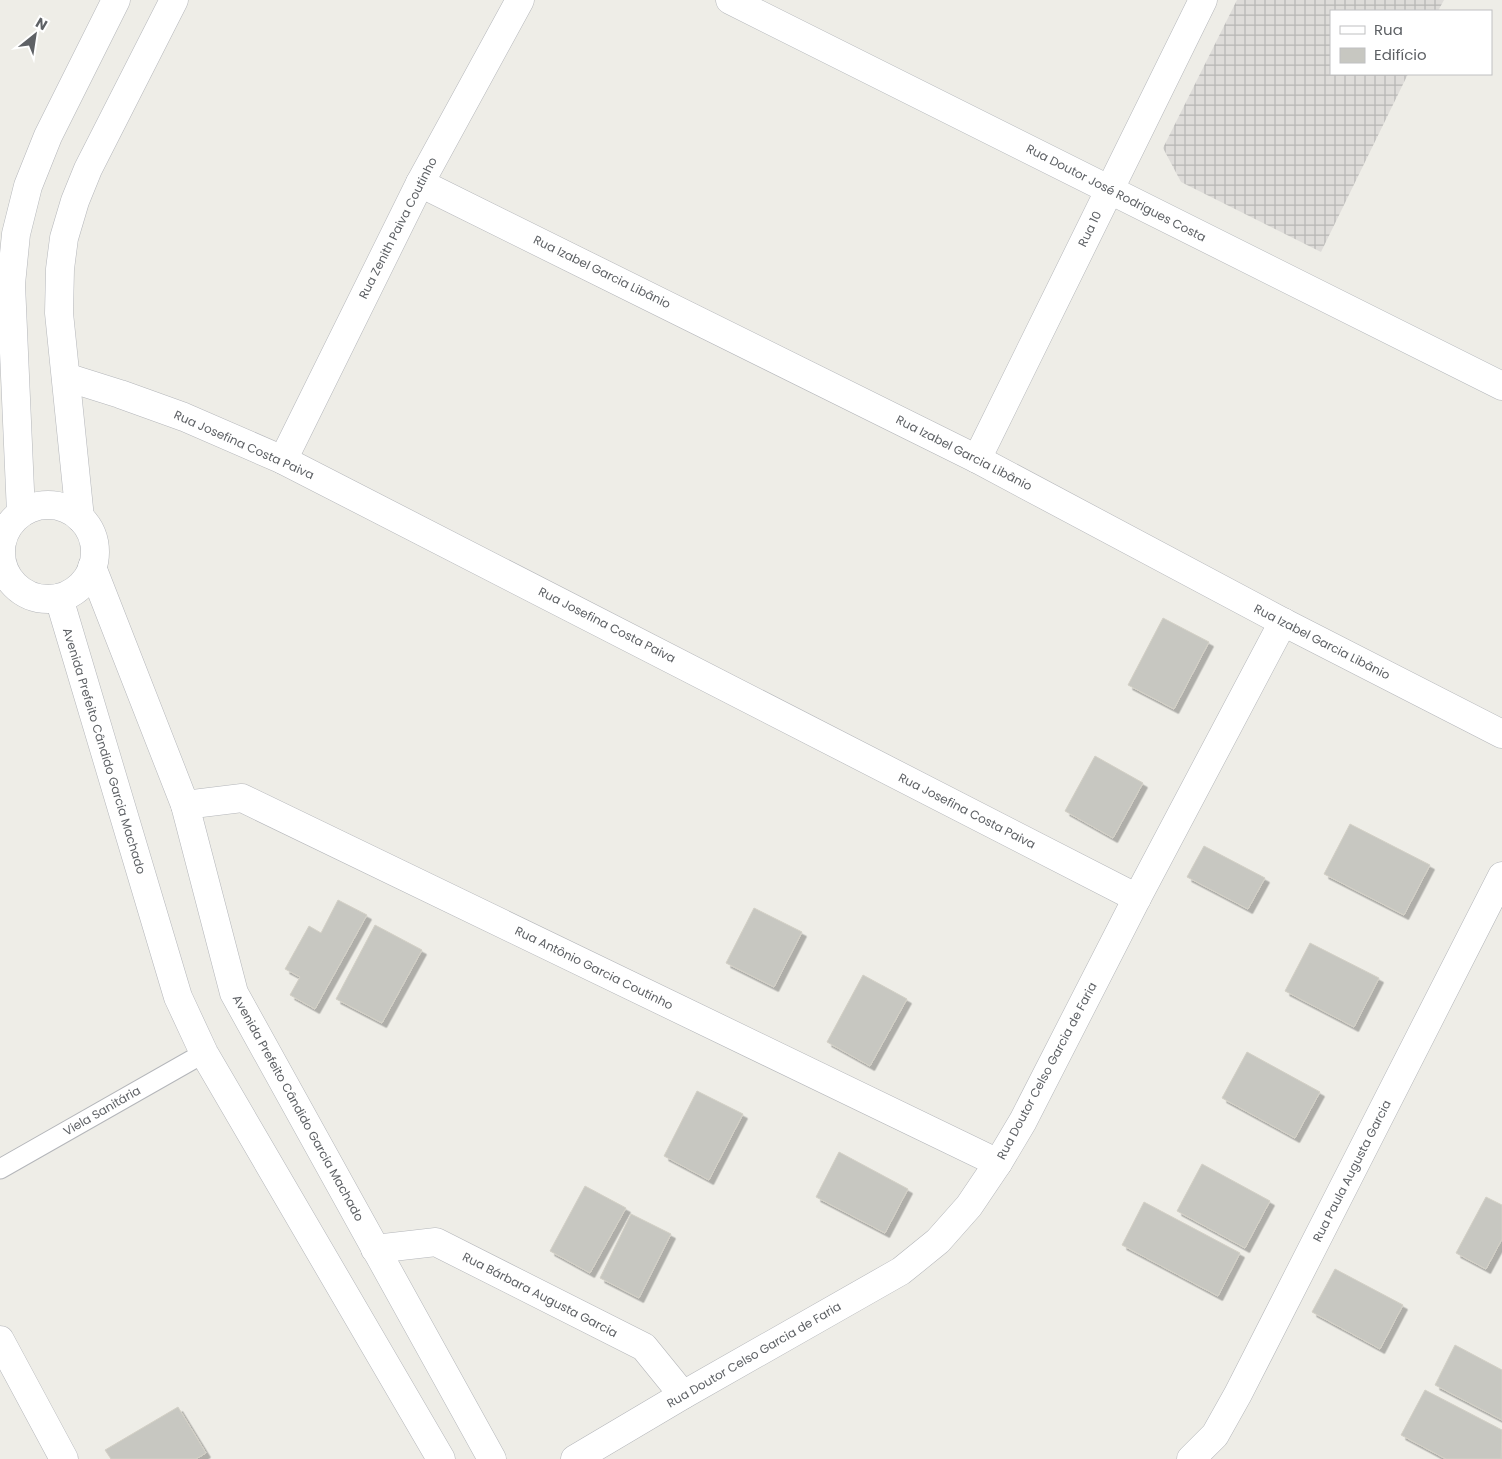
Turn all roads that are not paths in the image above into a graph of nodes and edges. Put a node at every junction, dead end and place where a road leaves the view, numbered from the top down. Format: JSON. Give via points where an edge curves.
{"nodes":[{"id":1,"x":116,"y":0,"type":"edge"},
{"id":2,"x":174,"y":0,"type":"edge"},
{"id":3,"x":520,"y":0,"type":"edge"},
{"id":4,"x":730,"y":0,"type":"edge"},
{"id":5,"x":1203,"y":0,"type":"edge"},
{"id":6,"x":420,"y":183,"type":"junction"},
{"id":7,"x":1109,"y":190,"type":"junction"},
{"id":8,"x":66,"y":377,"type":"junction"},
{"id":9,"x":1502,"y":386,"type":"edge"},
{"id":10,"x":977,"y":459,"type":"junction"},
{"id":11,"x":283,"y":460,"type":"junction"},
{"id":12,"x":80,"y":518,"type":"junction"},
{"id":13,"x":9,"y":526,"type":"edge"},
{"id":14,"x":92,"y":568,"type":"junction"},
{"id":15,"x":9,"y":588,"type":"edge"},
{"id":16,"x":59,"y":598,"type":"junction"},
{"id":17,"x":1283,"y":622,"type":"junction"},
{"id":18,"x":1502,"y":734,"type":"edge"},
{"id":19,"x":185,"y":805,"type":"junction"},
{"id":20,"x":1502,"y":876,"type":"edge"},
{"id":21,"x":1137,"y":898,"type":"junction"},
{"id":22,"x":204,"y":1053,"type":"junction"},
{"id":23,"x":998,"y":1163,"type":"junction"},
{"id":24,"x":0,"y":1169,"type":"edge"},
{"id":25,"x":375,"y":1250,"type":"junction"},
{"id":26,"x":0,"y":1340,"type":"edge"},
{"id":27,"x":683,"y":1395,"type":"junction"},
{"id":28,"x":64,"y":1459,"type":"edge"},
{"id":29,"x":441,"y":1459,"type":"edge"},
{"id":30,"x":492,"y":1459,"type":"edge"},
{"id":31,"x":576,"y":1459,"type":"edge"},
{"id":32,"x":1191,"y":1459,"type":"edge"}],
"edges":[{"from":1,"to":13,"type":"street","via":[[48,136],[28,186],[16,234],[11,284]]},
{"from":2,"to":8,"type":"street","name":"Avenida Prefeito Cândido Garcia Machado","via":[[88,170],[64,238],[59,313]]},
{"from":3,"to":6,"type":"street","name":"Rua Zenith Paiva Coutinho"},
{"from":4,"to":7,"type":"street","name":"Rua Doutor José Rodrigues Costa"},
{"from":5,"to":7,"type":"street","name":"Rua 10"},
{"from":6,"to":10,"type":"street","name":"Rua Izabel Garcia Libânio"},
{"from":6,"to":11,"type":"street","name":"Rua Zenith Paiva Coutinho"},
{"from":7,"to":9,"type":"street","name":"Rua Doutor José Rodrigues Costa"},
{"from":7,"to":10,"type":"street","name":"Rua 10"},
{"from":8,"to":11,"type":"street","name":"Rua Josefina Costa Paiva","via":[[184,417]]},
{"from":8,"to":12,"type":"street","name":"Avenida Prefeito Cândido Garcia Machado"},
{"from":10,"to":17,"type":"street","name":"Rua Izabel Garcia Libânio"},
{"from":11,"to":21,"type":"street","name":"Rua Josefina Costa Paiva"},
{"from":12,"to":13,"type":"street","via":[[52,506],[36,507]]},
{"from":12,"to":14,"type":"street","name":"Avenida Prefeito Cândido Garcia Machado","via":[[93,541]]},
{"from":13,"to":15,"type":"street","via":[[0,547]]},
{"from":14,"to":16,"type":"street","via":[[85,582]]},
{"from":14,"to":19,"type":"street","name":"Avenida Prefeito Cândido Garcia Machado"},
{"from":15,"to":16,"type":"street","via":[[44,600]]},
{"from":16,"to":22,"type":"street","name":"Avenida Prefeito Cândido Garcia Machado","via":[[178,997]]},
{"from":17,"to":18,"type":"street","name":"Rua Izabel Garcia Libânio"},
{"from":17,"to":21,"type":"street","name":"Rua Doutor Celso Garcia de Faria"},
{"from":19,"to":23,"type":"street","name":"Rua Antônio Garcia Coutinho","via":[[242,798]]},
{"from":19,"to":25,"type":"street","name":"Avenida Prefeito Cândido Garcia Machado","via":[[234,993]]},
{"from":20,"to":32,"type":"street","name":"Rua Paula Augusta Garcia","via":[[1238,1394],[1215,1435]]},
{"from":21,"to":23,"type":"street","name":"Rua Doutor Celso Garcia de Faria","via":[[1023,1121]]},
{"from":22,"to":24,"type":"lane","name":"Viela Sanitária"},
{"from":22,"to":29,"type":"street","name":"Avenida Prefeito Cândido Garcia Machado"},
{"from":23,"to":27,"type":"street","name":"Rua Doutor Celso Garcia de Faria","via":[[969,1206],[938,1241],[901,1270]]},
{"from":25,"to":27,"type":"street","name":"Rua Bárbara Augusta Garcia","via":[[436,1242],[644,1347]]},
{"from":25,"to":30,"type":"street","name":"Avenida Prefeito Cândido Garcia Machado"},
{"from":26,"to":28,"type":"street"},
{"from":27,"to":31,"type":"street","name":"Rua Doutor Celso Garcia de Faria"}]}
